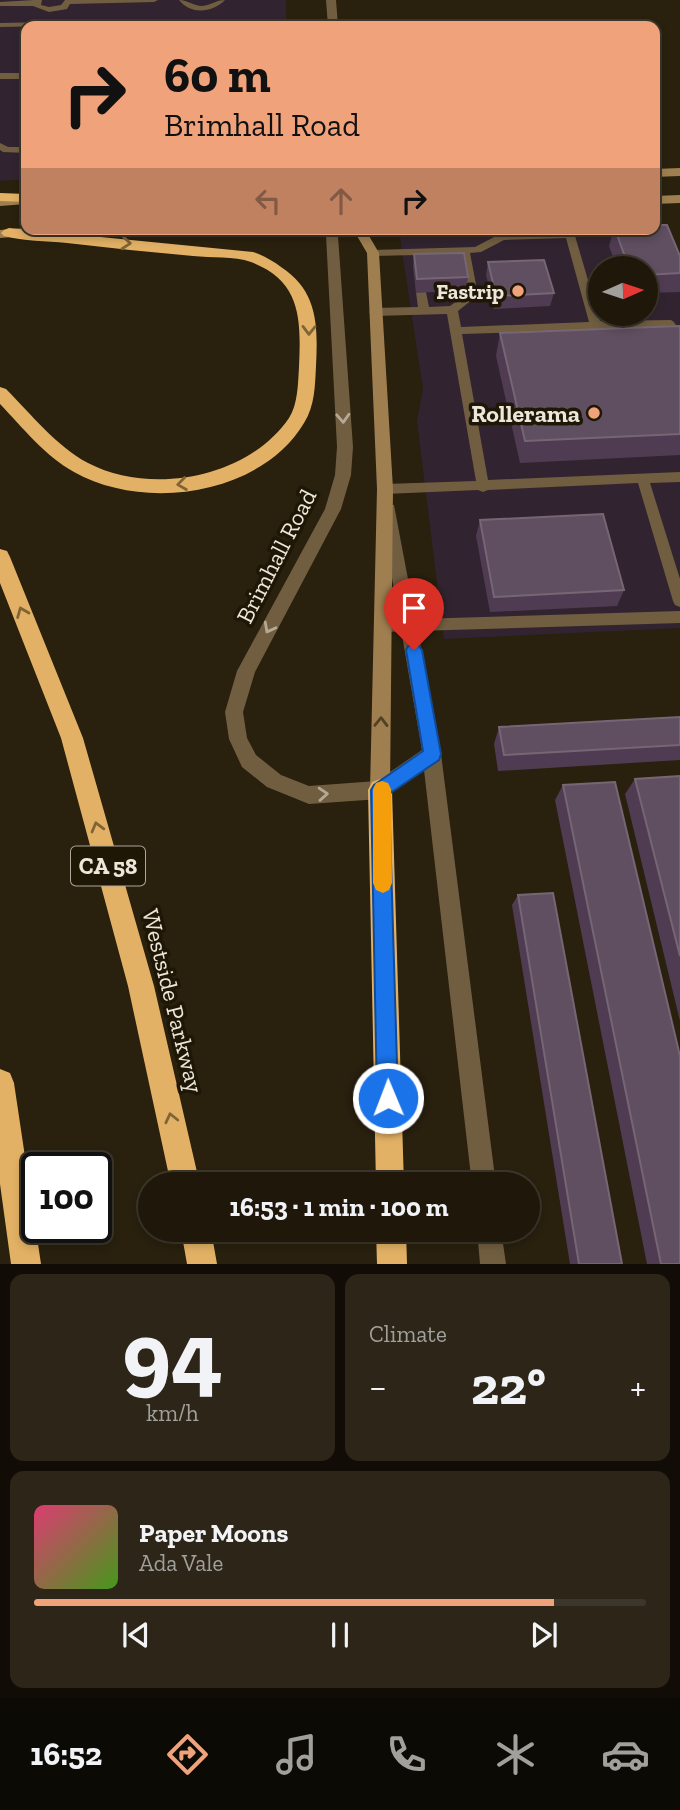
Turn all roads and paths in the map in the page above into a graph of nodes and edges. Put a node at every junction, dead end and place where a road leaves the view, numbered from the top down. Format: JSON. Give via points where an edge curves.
{"nodes":[{"id":1,"x":153,"y":0,"type":"edge"},
{"id":2,"x":183,"y":0,"type":"edge"},
{"id":3,"x":221,"y":0,"type":"edge"},
{"id":4,"x":331,"y":0,"type":"edge"},
{"id":5,"x":69,"y":1,"type":"edge"},
{"id":6,"x":37,"y":2,"type":"edge"},
{"id":7,"x":0,"y":5,"type":"edge"},
{"id":8,"x":52,"y":10,"type":"junction"},
{"id":9,"x":50,"y":21,"type":"edge"},
{"id":10,"x":333,"y":21,"type":"edge"},
{"id":11,"x":0,"y":25,"type":"edge"},
{"id":12,"x":21,"y":25,"type":"edge"},
{"id":13,"x":0,"y":76,"type":"edge"},
{"id":14,"x":21,"y":76,"type":"edge"},
{"id":15,"x":0,"y":146,"type":"edge"},
{"id":16,"x":21,"y":150,"type":"edge"},
{"id":17,"x":680,"y":172,"type":"edge"},
{"id":18,"x":660,"y":173,"type":"edge"},
{"id":19,"x":0,"y":197,"type":"edge"},
{"id":20,"x":21,"y":199,"type":"edge"},
{"id":21,"x":680,"y":199,"type":"edge"},
{"id":22,"x":21,"y":200,"type":"edge"},
{"id":23,"x":660,"y":201,"type":"edge"},
{"id":24,"x":0,"y":202,"type":"edge"},
{"id":25,"x":5,"y":234,"type":"edge"},
{"id":26,"x":332,"y":235,"type":"edge"},
{"id":27,"x":362,"y":235,"type":"edge"},
{"id":28,"x":497,"y":235,"type":"edge"},
{"id":29,"x":570,"y":235,"type":"edge"},
{"id":30,"x":464,"y":250,"type":"junction"},
{"id":31,"x":415,"y":251,"type":"junction"},
{"id":32,"x":433,"y":251,"type":"junction"},
{"id":33,"x":373,"y":253,"type":"junction"},
{"id":34,"x":435,"y":266,"type":"edge"},
{"id":35,"x":418,"y":267,"type":"edge"},
{"id":36,"x":421,"y":292,"type":"edge"},
{"id":37,"x":588,"y":297,"type":"edge"},
{"id":38,"x":444,"y":307,"type":"junction"},
{"id":39,"x":424,"y":311,"type":"junction"},
{"id":40,"x":374,"y":312,"type":"junction"},
{"id":41,"x":658,"y":324,"type":"edge"},
{"id":42,"x":588,"y":325,"type":"edge"},
{"id":43,"x":455,"y":331,"type":"junction"},
{"id":44,"x":680,"y":348,"type":"edge"},
{"id":45,"x":0,"y":393,"type":"edge"},
{"id":46,"x":680,"y":477,"type":"edge"},
{"id":47,"x":643,"y":479,"type":"junction"},
{"id":48,"x":483,"y":487,"type":"junction"},
{"id":49,"x":385,"y":489,"type":"junction"},
{"id":50,"x":0,"y":557,"type":"edge"},
{"id":51,"x":680,"y":601,"type":"edge"},
{"id":52,"x":680,"y":617,"type":"edge"},
{"id":53,"x":409,"y":624,"type":"junction"},
{"id":54,"x":382,"y":626,"type":"junction"},
{"id":55,"x":432,"y":754,"type":"junction"},
{"id":56,"x":380,"y":790,"type":"junction"},
{"id":57,"x":0,"y":1083,"type":"edge"},
{"id":58,"x":183,"y":1172,"type":"edge"},
{"id":59,"x":390,"y":1172,"type":"edge"},
{"id":60,"x":482,"y":1172,"type":"edge"},
{"id":61,"x":198,"y":1242,"type":"edge"},
{"id":62,"x":391,"y":1242,"type":"edge"},
{"id":63,"x":490,"y":1242,"type":"edge"},
{"id":64,"x":26,"y":1264,"type":"edge"},
{"id":65,"x":202,"y":1264,"type":"edge"},
{"id":66,"x":392,"y":1264,"type":"edge"},
{"id":67,"x":493,"y":1264,"type":"edge"}],
"edges":[{"from":1,"to":5,"type":"lane"},
{"from":2,"to":3,"type":"lane","via":[[190,7],[201,8]]},
{"from":4,"to":10,"type":"street"},
{"from":5,"to":8,"type":"lane"},
{"from":6,"to":7,"type":"lane"},
{"from":6,"to":8,"type":"lane","via":[[40,8]]},
{"from":8,"to":9,"type":"lane"},
{"from":11,"to":12,"type":"lane"},
{"from":13,"to":14,"type":"lane"},
{"from":15,"to":16,"type":"lane"},
{"from":17,"to":18,"type":"main road"},
{"from":19,"to":20,"type":"highway"},
{"from":21,"to":23,"type":"main road"},
{"from":22,"to":24,"type":"main road"},
{"from":25,"to":45,"type":"highway","one_way":true,"via":[[253,257],[293,283],[310,322],[305,397],[298,419],[284,438],[224,477],[177,486],[138,485],[83,468],[52,446]]},
{"from":26,"to":56,"type":"street","name":"Brimhall Road","one_way":true,"via":[[343,475],[333,509],[246,671],[234,712],[238,738],[249,761],[274,781],[309,795]]},
{"from":27,"to":33,"type":"main road"},
{"from":28,"to":30,"type":"lane","via":[[477,250]]},
{"from":29,"to":37,"type":"lane"},
{"from":30,"to":32,"type":"lane"},
{"from":30,"to":38,"type":"lane","via":[[473,295]]},
{"from":31,"to":32,"type":"lane"},
{"from":31,"to":33,"type":"lane"},
{"from":31,"to":35,"type":"lane"},
{"from":32,"to":34,"type":"lane"},
{"from":33,"to":40,"type":"main road"},
{"from":36,"to":39,"type":"lane"},
{"from":38,"to":39,"type":"lane"},
{"from":38,"to":43,"type":"lane"},
{"from":39,"to":40,"type":"lane"},
{"from":40,"to":49,"type":"main road"},
{"from":41,"to":44,"type":"lane","via":[[671,324]]},
{"from":42,"to":43,"type":"lane"},
{"from":43,"to":48,"type":"lane"},
{"from":46,"to":47,"type":"lane"},
{"from":47,"to":48,"type":"lane"},
{"from":47,"to":51,"type":"lane"},
{"from":48,"to":49,"type":"lane"},
{"from":49,"to":53,"type":"street"},
{"from":49,"to":54,"type":"main road"},
{"from":58,"to":50,"type":"highway","name":"Westside Parkway","number":"CA 58","one_way":true,"via":[[141,986],[72,738]]},
{"from":52,"to":53,"type":"lane"},
{"from":53,"to":54,"type":"lane"},
{"from":53,"to":55,"type":"street"},
{"from":56,"to":54,"type":"main road","one_way":true},
{"from":55,"to":56,"type":"street"},
{"from":55,"to":60,"type":"street"},
{"from":56,"to":59,"type":"highway"},
{"from":57,"to":64,"type":"highway"},
{"from":61,"to":65,"type":"highway"},
{"from":62,"to":66,"type":"highway"},
{"from":63,"to":67,"type":"street"}]}
